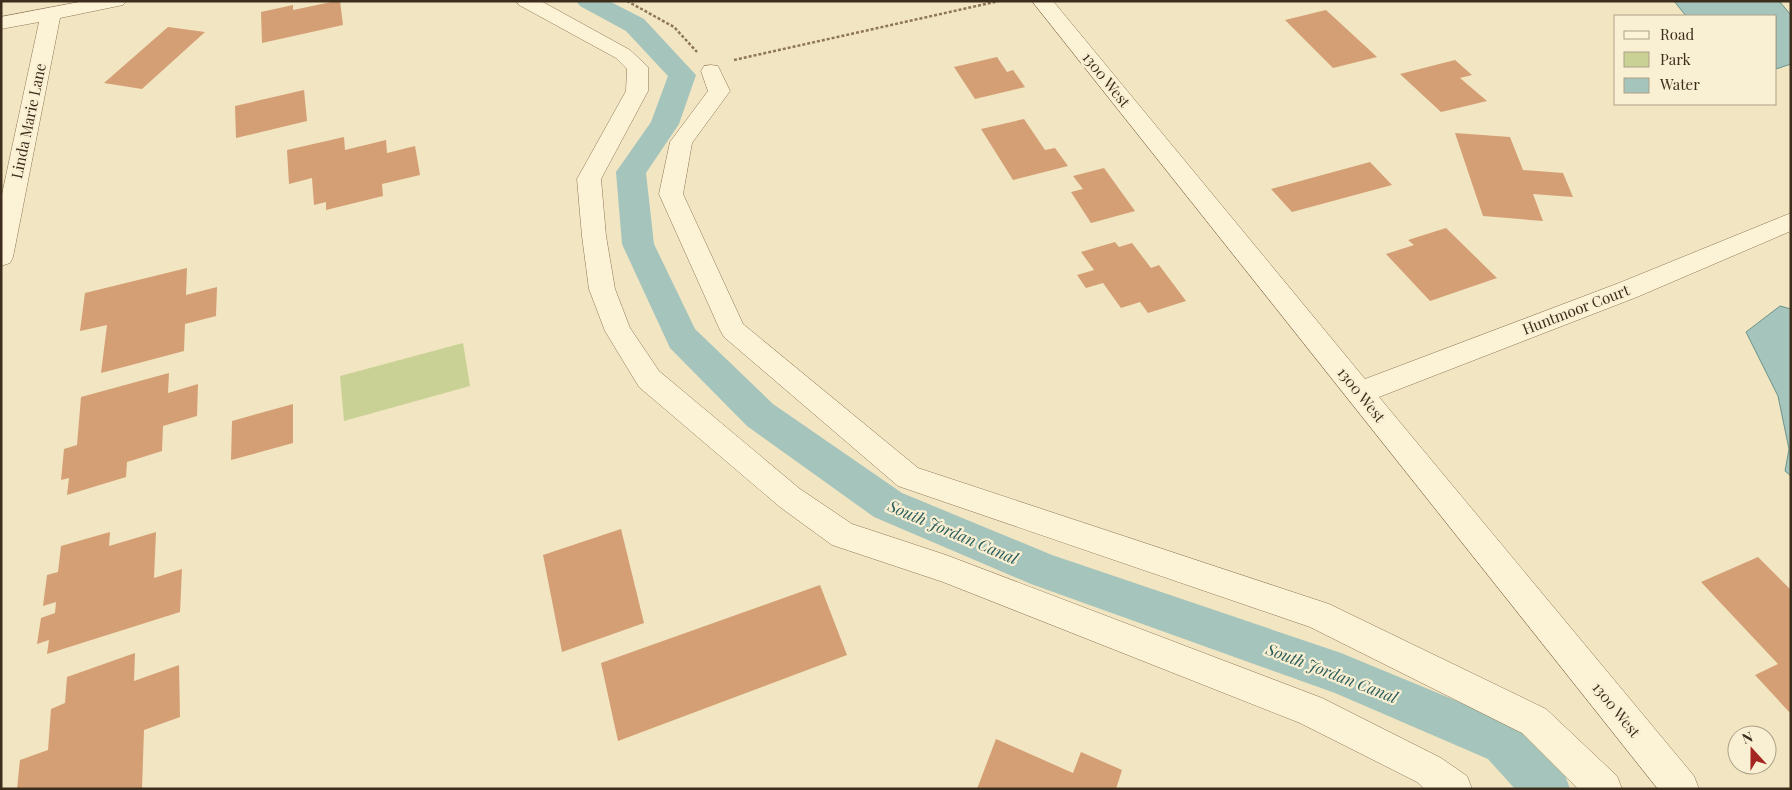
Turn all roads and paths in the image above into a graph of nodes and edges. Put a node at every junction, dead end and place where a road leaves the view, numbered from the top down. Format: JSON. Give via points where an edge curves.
{"nodes":[{"id":1,"x":116,"y":1,"type":"edge"},
{"id":2,"x":526,"y":1,"type":"edge"},
{"id":3,"x":628,"y":1,"type":"edge"},
{"id":4,"x":999,"y":1,"type":"edge"},
{"id":5,"x":1042,"y":1,"type":"edge"},
{"id":6,"x":52,"y":14,"type":"junction"},
{"id":7,"x":1,"y":24,"type":"edge"},
{"id":8,"x":712,"y":61,"type":"junction"},
{"id":9,"x":1791,"y":221,"type":"edge"},
{"id":10,"x":1,"y":257,"type":"edge"},
{"id":11,"x":1360,"y":393,"type":"junction"},
{"id":12,"x":1454,"y":789,"type":"edge"},
{"id":13,"x":1604,"y":789,"type":"edge"},
{"id":14,"x":1681,"y":789,"type":"edge"}],
"edges":[{"from":1,"to":6,"type":"street"},
{"from":2,"to":12,"type":"street","via":[[623,54],[638,67],[638,91],[589,179],[602,289],[618,331],[656,385],[790,498],[843,534],[946,569],[1310,710],[1429,770]]},
{"from":3,"to":8,"type":"path","via":[[674,27]]},
{"from":4,"to":8,"type":"path"},
{"from":5,"to":11,"type":"street","name":"1300 West"},
{"from":6,"to":7,"type":"street"},
{"from":6,"to":10,"type":"street","name":"Linda Marie Lane"},
{"from":8,"to":13,"type":"street","via":[[719,91],[680,142],[671,194],[733,330],[908,477],[1318,615],[1534,721]]},
{"from":9,"to":11,"type":"street","name":"Huntmoor Court","via":[[1628,290]]},
{"from":11,"to":14,"type":"street","name":"1300 West"}]}
